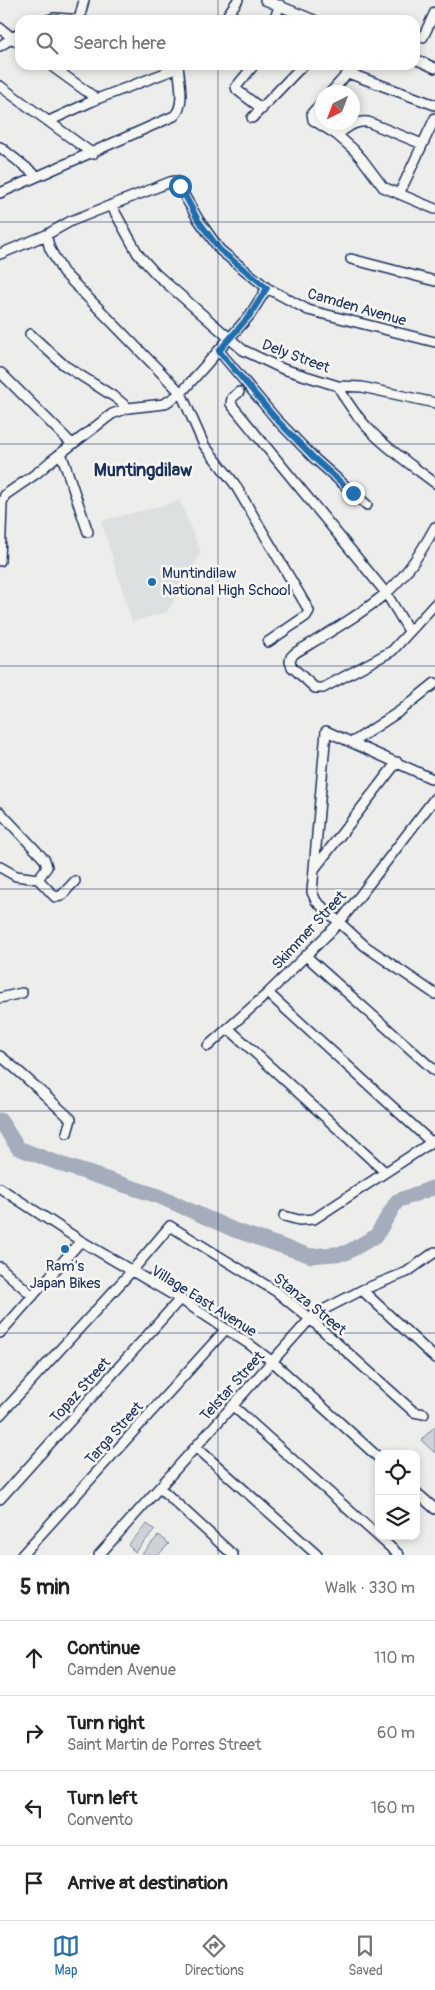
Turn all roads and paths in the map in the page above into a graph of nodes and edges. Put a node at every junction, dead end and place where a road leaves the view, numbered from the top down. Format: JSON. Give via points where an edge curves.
{"nodes":[{"id":1,"x":84,"y":0,"type":"edge"},
{"id":2,"x":238,"y":0,"type":"edge"},
{"id":3,"x":264,"y":0,"type":"edge"},
{"id":4,"x":280,"y":5,"type":"junction"},
{"id":5,"x":435,"y":12,"type":"edge"},
{"id":6,"x":82,"y":15,"type":"edge"},
{"id":7,"x":228,"y":15,"type":"edge"},
{"id":8,"x":276,"y":15,"type":"edge"},
{"id":9,"x":303,"y":15,"type":"edge"},
{"id":10,"x":0,"y":28,"type":"edge"},
{"id":11,"x":15,"y":36,"type":"edge"},
{"id":12,"x":15,"y":37,"type":"edge"},
{"id":13,"x":423,"y":37,"type":"dead end"},
{"id":14,"x":0,"y":46,"type":"edge"},
{"id":15,"x":420,"y":62,"type":"edge"},
{"id":16,"x":435,"y":68,"type":"edge"},
{"id":17,"x":57,"y":70,"type":"edge"},
{"id":18,"x":168,"y":70,"type":"edge"},
{"id":19,"x":178,"y":70,"type":"edge"},
{"id":20,"x":250,"y":70,"type":"edge"},
{"id":21,"x":298,"y":70,"type":"edge"},
{"id":22,"x":348,"y":70,"type":"edge"},
{"id":23,"x":351,"y":70,"type":"edge"},
{"id":24,"x":336,"y":85,"type":"edge"},
{"id":25,"x":0,"y":86,"type":"edge"},
{"id":26,"x":97,"y":99,"type":"junction"},
{"id":27,"x":435,"y":104,"type":"edge"},
{"id":28,"x":262,"y":109,"type":"junction"},
{"id":29,"x":252,"y":118,"type":"dead end"},
{"id":30,"x":435,"y":118,"type":"edge"},
{"id":31,"x":49,"y":121,"type":"junction"},
{"id":32,"x":329,"y":130,"type":"edge"},
{"id":33,"x":337,"y":135,"type":"junction"},
{"id":34,"x":422,"y":144,"type":"junction"},
{"id":35,"x":0,"y":147,"type":"edge"},
{"id":36,"x":92,"y":154,"type":"junction"},
{"id":37,"x":37,"y":176,"type":"junction"},
{"id":38,"x":0,"y":193,"type":"edge"},
{"id":39,"x":399,"y":194,"type":"junction"},
{"id":40,"x":111,"y":205,"type":"junction"},
{"id":41,"x":435,"y":210,"type":"edge"},
{"id":42,"x":46,"y":235,"type":"junction"},
{"id":43,"x":0,"y":254,"type":"edge"},
{"id":44,"x":352,"y":259,"type":"dead end"},
{"id":45,"x":435,"y":281,"type":"edge"},
{"id":46,"x":267,"y":288,"type":"junction"},
{"id":47,"x":30,"y":334,"type":"dead end"},
{"id":48,"x":230,"y":340,"type":"junction"},
{"id":49,"x":435,"y":342,"type":"edge"},
{"id":50,"x":219,"y":351,"type":"junction"},
{"id":51,"x":0,"y":374,"type":"edge"},
{"id":52,"x":338,"y":386,"type":"junction"},
{"id":53,"x":239,"y":392,"type":"dead end"},
{"id":54,"x":181,"y":393,"type":"junction"},
{"id":55,"x":435,"y":402,"type":"edge"},
{"id":56,"x":128,"y":408,"type":"junction"},
{"id":57,"x":72,"y":444,"type":"junction"},
{"id":58,"x":61,"y":453,"type":"junction"},
{"id":59,"x":435,"y":483,"type":"edge"},
{"id":60,"x":367,"y":506,"type":"dead end"},
{"id":61,"x":435,"y":527,"type":"edge"},
{"id":62,"x":88,"y":532,"type":"dead end"},
{"id":63,"x":0,"y":561,"type":"edge"},
{"id":64,"x":386,"y":594,"type":"junction"},
{"id":65,"x":435,"y":604,"type":"edge"},
{"id":66,"x":409,"y":631,"type":"junction"},
{"id":67,"x":268,"y":642,"type":"dead end"},
{"id":68,"x":435,"y":683,"type":"edge"},
{"id":69,"x":356,"y":740,"type":"junction"},
{"id":70,"x":397,"y":762,"type":"junction"},
{"id":71,"x":435,"y":780,"type":"edge"},
{"id":72,"x":435,"y":798,"type":"edge"},
{"id":73,"x":0,"y":812,"type":"edge"},
{"id":74,"x":0,"y":867,"type":"edge"},
{"id":75,"x":315,"y":868,"type":"junction"},
{"id":76,"x":38,"y":879,"type":"junction"},
{"id":77,"x":75,"y":880,"type":"dead end"},
{"id":78,"x":339,"y":923,"type":"junction"},
{"id":79,"x":306,"y":956,"type":"junction"},
{"id":80,"x":22,"y":993,"type":"dead end"},
{"id":81,"x":268,"y":993,"type":"junction"},
{"id":82,"x":435,"y":994,"type":"edge"},
{"id":83,"x":0,"y":998,"type":"edge"},
{"id":84,"x":228,"y":1028,"type":"junction"},
{"id":85,"x":208,"y":1046,"type":"dead end"},
{"id":86,"x":0,"y":1056,"type":"edge"},
{"id":87,"x":435,"y":1071,"type":"edge"},
{"id":88,"x":67,"y":1133,"type":"dead end"},
{"id":89,"x":433,"y":1141,"type":"edge"},
{"id":90,"x":385,"y":1172,"type":"junction"},
{"id":91,"x":0,"y":1188,"type":"edge"},
{"id":92,"x":284,"y":1216,"type":"dead end"},
{"id":93,"x":81,"y":1241,"type":"junction"},
{"id":94,"x":435,"y":1252,"type":"edge"},
{"id":95,"x":0,"y":1267,"type":"edge"},
{"id":96,"x":131,"y":1272,"type":"junction"},
{"id":97,"x":362,"y":1290,"type":"junction"},
{"id":98,"x":33,"y":1296,"type":"junction"},
{"id":99,"x":180,"y":1299,"type":"junction"},
{"id":100,"x":310,"y":1319,"type":"junction"},
{"id":101,"x":226,"y":1330,"type":"junction"},
{"id":102,"x":0,"y":1333,"type":"edge"},
{"id":103,"x":435,"y":1358,"type":"edge"},
{"id":104,"x":273,"y":1362,"type":"junction"},
{"id":105,"x":233,"y":1406,"type":"junction"},
{"id":106,"x":424,"y":1414,"type":"dead end"},
{"id":107,"x":0,"y":1415,"type":"edge"},
{"id":108,"x":196,"y":1447,"type":"junction"},
{"id":109,"x":375,"y":1454,"type":"edge"},
{"id":110,"x":160,"y":1488,"type":"junction"},
{"id":111,"x":419,"y":1495,"type":"edge"},
{"id":112,"x":0,"y":1499,"type":"edge"},
{"id":113,"x":435,"y":1509,"type":"edge"},
{"id":114,"x":22,"y":1555,"type":"edge"},
{"id":115,"x":99,"y":1555,"type":"edge"},
{"id":116,"x":234,"y":1555,"type":"edge"},
{"id":117,"x":318,"y":1555,"type":"edge"},
{"id":118,"x":399,"y":1555,"type":"edge"}],
"edges":[{"from":1,"to":6,"type":"street"},
{"from":2,"to":7,"type":"street"},
{"from":3,"to":4,"type":"street"},
{"from":4,"to":8,"type":"street"},
{"from":4,"to":9,"type":"street"},
{"from":5,"to":13,"type":"street"},
{"from":10,"to":11,"type":"street"},
{"from":12,"to":14,"type":"street"},
{"from":15,"to":16,"type":"street"},
{"from":17,"to":26,"type":"street"},
{"from":18,"to":26,"type":"street"},
{"from":19,"to":36,"type":"street","via":[[181,105],[178,113]]},
{"from":20,"to":28,"type":"street","via":[[236,87]]},
{"from":21,"to":28,"type":"street"},
{"from":22,"to":24,"type":"street"},
{"from":23,"to":27,"type":"street"},
{"from":25,"to":31,"type":"street"},
{"from":26,"to":31,"type":"street"},
{"from":28,"to":29,"type":"street"},
{"from":30,"to":34,"type":"street"},
{"from":31,"to":36,"type":"street"},
{"from":32,"to":33,"type":"street"},
{"from":33,"to":34,"type":"street","via":[[362,121]]},
{"from":33,"to":39,"type":"street","via":[[362,159],[383,187]]},
{"from":34,"to":39,"type":"street"},
{"from":35,"to":37,"type":"street"},
{"from":36,"to":37,"type":"street"},
{"from":37,"to":38,"type":"street"},
{"from":39,"to":41,"type":"street"},
{"from":40,"to":42,"type":"street","via":[[71,220]]},
{"from":40,"to":46,"type":"street","name":"Camden Avenue","via":[[176,181],[220,250]]},
{"from":40,"to":48,"type":"street","name":"Dely Street","via":[[138,254]]},
{"from":42,"to":43,"type":"street"},
{"from":42,"to":54,"type":"street","via":[[63,272]]},
{"from":44,"to":45,"type":"street"},
{"from":46,"to":48,"type":"street"},
{"from":46,"to":49,"type":"street","name":"Camden Avenue","via":[[308,310]]},
{"from":47,"to":56,"type":"street","via":[[64,365]]},
{"from":48,"to":50,"type":"street"},
{"from":48,"to":52,"type":"street","name":"Dely Street","via":[[243,350],[283,369]]},
{"from":50,"to":54,"type":"street"},
{"from":50,"to":60,"type":"street","via":[[277,420]]},
{"from":51,"to":57,"type":"street"},
{"from":52,"to":55,"type":"street","via":[[362,387]]},
{"from":52,"to":59,"type":"street","name":"Dely Street","via":[[348,406],[370,432]]},
{"from":53,"to":64,"type":"street","via":[[230,404]]},
{"from":54,"to":56,"type":"street","via":[[164,404]]},
{"from":54,"to":67,"type":"street","via":[[204,445],[234,483],[309,611]]},
{"from":56,"to":57,"type":"street","via":[[112,414]]},
{"from":57,"to":58,"type":"street"},
{"from":58,"to":62,"type":"street"},
{"from":58,"to":63,"type":"street","via":[[3,499]]},
{"from":61,"to":64,"type":"street","via":[[420,554]]},
{"from":64,"to":66,"type":"street"},
{"from":64,"to":66,"type":"street","via":[[295,653],[290,657],[292,667],[315,688],[323,688],[392,651]]},
{"from":65,"to":66,"type":"street"},
{"from":68,"to":69,"type":"street"},
{"from":69,"to":70,"type":"street"},
{"from":69,"to":75,"type":"street","via":[[326,731]]},
{"from":70,"to":71,"type":"street"},
{"from":70,"to":75,"type":"street"},
{"from":72,"to":78,"type":"street","name":"Skimmer Street"},
{"from":73,"to":76,"type":"street","via":[[45,860],[47,867]]},
{"from":74,"to":76,"type":"street","via":[[16,876]]},
{"from":75,"to":78,"type":"street","via":[[314,897]]},
{"from":76,"to":77,"type":"street","via":[[55,897]]},
{"from":78,"to":79,"type":"street","name":"Skimmer Street"},
{"from":78,"to":82,"type":"street","via":[[384,960]]},
{"from":79,"to":81,"type":"street","name":"Skimmer Street"},
{"from":79,"to":87,"type":"street"},
{"from":80,"to":83,"type":"street"},
{"from":81,"to":84,"type":"street","name":"Skimmer Street"},
{"from":81,"to":89,"type":"street"},
{"from":84,"to":85,"type":"street","name":"Skimmer Street"},
{"from":84,"to":90,"type":"street"},
{"from":86,"to":88,"type":"street","via":[[71,1119]]},
{"from":89,"to":90,"type":"street"},
{"from":90,"to":92,"type":"street","via":[[314,1219]]},
{"from":91,"to":93,"type":"street","name":"Village East Avenue"},
{"from":93,"to":96,"type":"street","name":"Village East Avenue"},
{"from":93,"to":98,"type":"street"},
{"from":94,"to":97,"type":"street","name":"Telstar Street","via":[[407,1272]]},
{"from":95,"to":98,"type":"street"},
{"from":96,"to":99,"type":"street","name":"Village East Avenue"},
{"from":96,"to":100,"type":"street","name":"Stanza Street","via":[[170,1226],[277,1292]]},
{"from":96,"to":107,"type":"street"},
{"from":97,"to":100,"type":"street","name":"Telstar Street"},
{"from":97,"to":103,"type":"street"},
{"from":98,"to":102,"type":"street"},
{"from":99,"to":101,"type":"street","name":"Village East Avenue"},
{"from":99,"to":112,"type":"street","name":"Topaz Street"},
{"from":100,"to":104,"type":"street","name":"Telstar Street"},
{"from":100,"to":106,"type":"street","name":"Stanza Street","via":[[414,1412]]},
{"from":101,"to":104,"type":"street","name":"Village East Avenue"},
{"from":101,"to":114,"type":"street","name":"Targa Street"},
{"from":104,"to":105,"type":"street","name":"Telstar Street"},
{"from":104,"to":109,"type":"street","name":"Village East Avenue"},
{"from":105,"to":108,"type":"street","name":"Telstar Street"},
{"from":105,"to":118,"type":"street"},
{"from":108,"to":110,"type":"street","name":"Telstar Street"},
{"from":108,"to":117,"type":"street"},
{"from":110,"to":115,"type":"street","name":"Telstar Street"},
{"from":110,"to":116,"type":"street"},
{"from":111,"to":113,"type":"street"}]}
